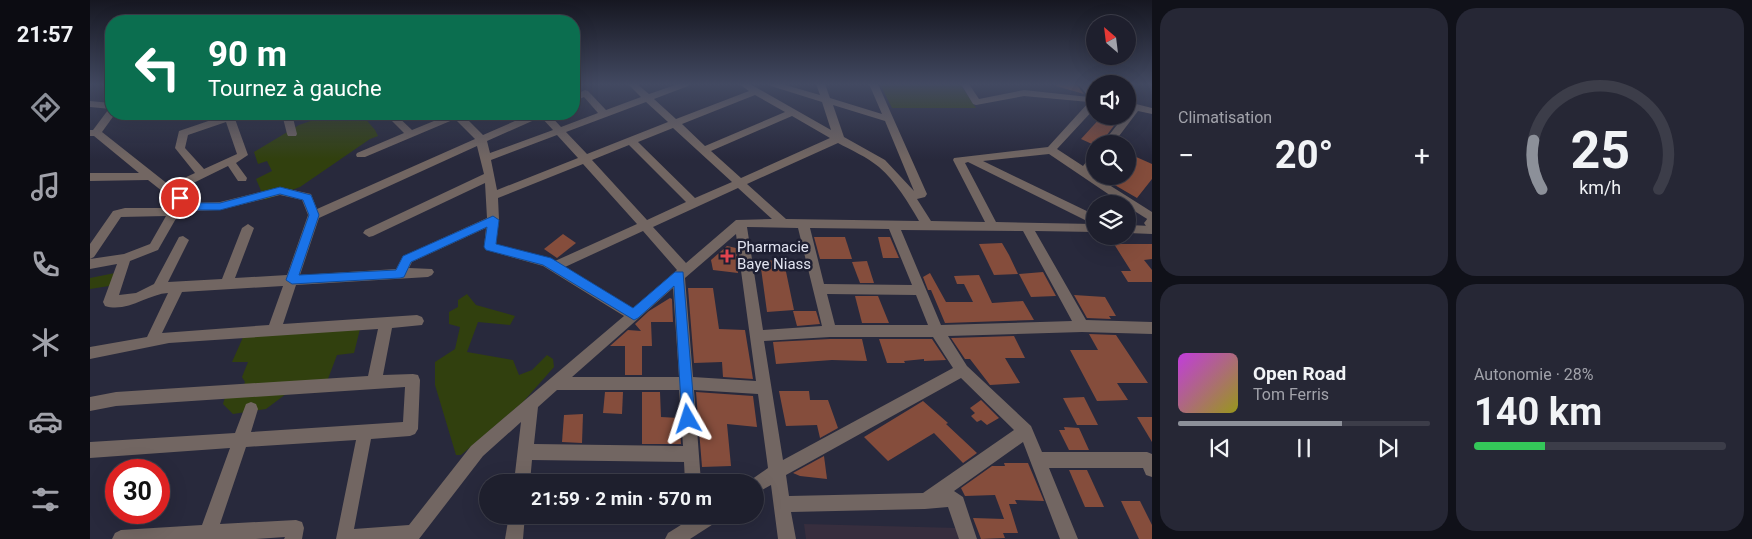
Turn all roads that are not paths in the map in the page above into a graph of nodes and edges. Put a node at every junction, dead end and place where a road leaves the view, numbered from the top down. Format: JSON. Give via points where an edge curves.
{"nodes":[{"id":1,"x":600,"y":109,"type":"edge"},
{"id":2,"x":617,"y":109,"type":"edge"},
{"id":3,"x":659,"y":109,"type":"edge"},
{"id":4,"x":709,"y":109,"type":"edge"},
{"id":5,"x":788,"y":109,"type":"edge"},
{"id":6,"x":829,"y":109,"type":"edge"},
{"id":7,"x":856,"y":109,"type":"edge"},
{"id":8,"x":885,"y":109,"type":"edge"},
{"id":9,"x":1086,"y":110,"type":"edge"},
{"id":10,"x":793,"y":112,"type":"junction"},
{"id":11,"x":604,"y":114,"type":"junction"},
{"id":12,"x":105,"y":118,"type":"edge"},
{"id":13,"x":889,"y":119,"type":"junction"},
{"id":14,"x":220,"y":120,"type":"edge"},
{"id":15,"x":235,"y":120,"type":"edge"},
{"id":16,"x":288,"y":120,"type":"edge"},
{"id":17,"x":396,"y":120,"type":"edge"},
{"id":18,"x":443,"y":120,"type":"edge"},
{"id":19,"x":463,"y":120,"type":"edge"},
{"id":20,"x":514,"y":120,"type":"edge"},
{"id":21,"x":550,"y":120,"type":"edge"},
{"id":22,"x":674,"y":123,"type":"junction"},
{"id":23,"x":560,"y":131,"type":"junction"},
{"id":24,"x":93,"y":133,"type":"edge"},
{"id":25,"x":292,"y":134,"type":"dead end"},
{"id":26,"x":411,"y":134,"type":"junction"},
{"id":27,"x":838,"y":138,"type":"junction"},
{"id":28,"x":481,"y":139,"type":"junction"},
{"id":29,"x":631,"y":141,"type":"junction"},
{"id":30,"x":704,"y":150,"type":"junction"},
{"id":31,"x":1051,"y":150,"type":"junction"},
{"id":32,"x":361,"y":154,"type":"dead end"},
{"id":33,"x":486,"y":158,"type":"junction"},
{"id":34,"x":585,"y":159,"type":"junction"},
{"id":35,"x":970,"y":159,"type":"junction"},
{"id":36,"x":229,"y":161,"type":"junction"},
{"id":37,"x":1086,"y":169,"type":"edge"},
{"id":38,"x":1084,"y":172,"type":"junction"},
{"id":39,"x":201,"y":173,"type":"junction"},
{"id":40,"x":152,"y":176,"type":"junction"},
{"id":41,"x":490,"y":176,"type":"junction"},
{"id":42,"x":90,"y":177,"type":"edge"},
{"id":43,"x":242,"y":178,"type":"dead end"},
{"id":44,"x":739,"y":183,"type":"junction"},
{"id":45,"x":170,"y":189,"type":"junction"},
{"id":46,"x":492,"y":196,"type":"junction"},
{"id":47,"x":911,"y":196,"type":"junction"},
{"id":48,"x":694,"y":204,"type":"junction"},
{"id":49,"x":190,"y":206,"type":"junction"},
{"id":50,"x":174,"y":212,"type":"junction"},
{"id":51,"x":314,"y":215,"type":"junction"},
{"id":52,"x":1086,"y":216,"type":"edge"},
{"id":53,"x":1152,"y":219,"type":"edge"},
{"id":54,"x":493,"y":220,"type":"junction"},
{"id":55,"x":740,"y":223,"type":"junction"},
{"id":56,"x":783,"y":223,"type":"junction"},
{"id":57,"x":803,"y":224,"type":"junction"},
{"id":58,"x":644,"y":226,"type":"junction"},
{"id":59,"x":894,"y":226,"type":"junction"},
{"id":60,"x":928,"y":226,"type":"junction"},
{"id":61,"x":993,"y":227,"type":"junction"},
{"id":62,"x":1027,"y":227,"type":"junction"},
{"id":63,"x":248,"y":228,"type":"dead end"},
{"id":64,"x":1086,"y":228,"type":"edge"},
{"id":65,"x":1152,"y":228,"type":"edge"},
{"id":66,"x":1136,"y":229,"type":"edge"},
{"id":67,"x":369,"y":233,"type":"dead end"},
{"id":68,"x":183,"y":240,"type":"dead end"},
{"id":69,"x":90,"y":254,"type":"edge"},
{"id":70,"x":125,"y":258,"type":"junction"},
{"id":71,"x":90,"y":264,"type":"edge"},
{"id":72,"x":555,"y":266,"type":"junction"},
{"id":73,"x":428,"y":272,"type":"dead end"},
{"id":74,"x":682,"y":272,"type":"junction"},
{"id":75,"x":400,"y":274,"type":"junction"},
{"id":76,"x":292,"y":280,"type":"junction"},
{"id":77,"x":226,"y":284,"type":"junction"},
{"id":78,"x":178,"y":286,"type":"junction"},
{"id":79,"x":159,"y":288,"type":"junction"},
{"id":80,"x":818,"y":289,"type":"junction"},
{"id":81,"x":921,"y":290,"type":"junction"},
{"id":82,"x":634,"y":315,"type":"junction"},
{"id":83,"x":417,"y":321,"type":"dead end"},
{"id":84,"x":386,"y":323,"type":"junction"},
{"id":85,"x":1082,"y":326,"type":"junction"},
{"id":86,"x":1152,"y":328,"type":"edge"},
{"id":87,"x":274,"y":330,"type":"junction"},
{"id":88,"x":830,"y":331,"type":"junction"},
{"id":89,"x":937,"y":331,"type":"junction"},
{"id":90,"x":757,"y":336,"type":"junction"},
{"id":91,"x":151,"y":342,"type":"junction"},
{"id":92,"x":90,"y":353,"type":"edge"},
{"id":93,"x":962,"y":370,"type":"junction"},
{"id":94,"x":374,"y":383,"type":"junction"},
{"id":95,"x":685,"y":383,"type":"junction"},
{"id":96,"x":555,"y":384,"type":"junction"},
{"id":97,"x":764,"y":388,"type":"junction"},
{"id":98,"x":90,"y":404,"type":"edge"},
{"id":99,"x":531,"y":404,"type":"junction"},
{"id":100,"x":251,"y":409,"type":"dead end"},
{"id":101,"x":1026,"y":431,"type":"junction"},
{"id":102,"x":365,"y":432,"type":"junction"},
{"id":103,"x":240,"y":440,"type":"junction"},
{"id":104,"x":90,"y":450,"type":"edge"},
{"id":105,"x":526,"y":452,"type":"junction"},
{"id":106,"x":692,"y":454,"type":"junction"},
{"id":107,"x":1036,"y":460,"type":"junction"},
{"id":108,"x":1150,"y":463,"type":"edge"},
{"id":109,"x":776,"y":472,"type":"junction"},
{"id":110,"x":523,"y":474,"type":"edge"},
{"id":111,"x":693,"y":474,"type":"edge"},
{"id":112,"x":764,"y":480,"type":"edge"},
{"id":113,"x":925,"y":501,"type":"junction"},
{"id":114,"x":781,"y":504,"type":"junction"},
{"id":115,"x":516,"y":524,"type":"edge"},
{"id":116,"x":691,"y":524,"type":"edge"},
{"id":117,"x":207,"y":536,"type":"edge"},
{"id":118,"x":409,"y":536,"type":"edge"},
{"id":119,"x":121,"y":539,"type":"edge"},
{"id":120,"x":294,"y":539,"type":"edge"},
{"id":121,"x":514,"y":539,"type":"edge"},
{"id":122,"x":674,"y":539,"type":"edge"},
{"id":123,"x":786,"y":539,"type":"edge"},
{"id":124,"x":968,"y":539,"type":"edge"},
{"id":125,"x":1069,"y":539,"type":"edge"}],
"edges":[{"from":1,"to":11,"type":"street"},
{"from":2,"to":11,"type":"street"},
{"from":3,"to":22,"type":"street"},
{"from":4,"to":22,"type":"street"},
{"from":5,"to":10,"type":"street"},
{"from":6,"to":27,"type":"street"},
{"from":7,"to":13,"type":"street"},
{"from":8,"to":13,"type":"street"},
{"from":9,"to":31,"type":"street"},
{"from":10,"to":27,"type":"street"},
{"from":10,"to":30,"type":"street"},
{"from":11,"to":23,"type":"street"},
{"from":12,"to":24,"type":"street"},
{"from":13,"to":47,"type":"street","via":[[921,194]]},
{"from":14,"to":39,"type":"street","via":[[183,133],[180,148]]},
{"from":15,"to":36,"type":"street","via":[[243,155]]},
{"from":16,"to":25,"type":"street"},
{"from":17,"to":26,"type":"street"},
{"from":18,"to":26,"type":"street"},
{"from":19,"to":28,"type":"street"},
{"from":20,"to":28,"type":"street"},
{"from":21,"to":23,"type":"street"},
{"from":22,"to":29,"type":"street"},
{"from":22,"to":30,"type":"street"},
{"from":23,"to":33,"type":"street"},
{"from":23,"to":34,"type":"street"},
{"from":24,"to":40,"type":"street"},
{"from":26,"to":32,"type":"street"},
{"from":27,"to":44,"type":"street"},
{"from":27,"to":47,"type":"street","via":[[881,163]]},
{"from":28,"to":33,"type":"street"},
{"from":28,"to":51,"type":"street"},
{"from":29,"to":34,"type":"street"},
{"from":29,"to":48,"type":"street"},
{"from":30,"to":44,"type":"street"},
{"from":31,"to":35,"type":"street"},
{"from":31,"to":38,"type":"street"},
{"from":33,"to":41,"type":"street"},
{"from":34,"to":46,"type":"street"},
{"from":34,"to":58,"type":"street"},
{"from":35,"to":52,"type":"street"},
{"from":35,"to":61,"type":"street","via":[[958,160]]},
{"from":36,"to":39,"type":"street"},
{"from":36,"to":43,"type":"street"},
{"from":37,"to":38,"type":"street"},
{"from":38,"to":53,"type":"street"},
{"from":39,"to":45,"type":"street"},
{"from":40,"to":42,"type":"street"},
{"from":40,"to":45,"type":"street"},
{"from":41,"to":46,"type":"street"},
{"from":41,"to":67,"type":"street"},
{"from":44,"to":48,"type":"street"},
{"from":44,"to":56,"type":"street"},
{"from":45,"to":49,"type":"street"},
{"from":46,"to":54,"type":"street"},
{"from":47,"to":60,"type":"street"},
{"from":48,"to":58,"type":"street"},
{"from":49,"to":50,"type":"street"},
{"from":49,"to":51,"type":"street","via":[[220,206],[280,191],[307,197]]},
{"from":50,"to":69,"type":"street","via":[[118,214]]},
{"from":50,"to":70,"type":"street","via":[[154,247]]},
{"from":51,"to":76,"type":"street"},
{"from":53,"to":65,"type":"street"},
{"from":54,"to":72,"type":"street","via":[[490,247]]},
{"from":54,"to":75,"type":"street","via":[[407,259]]},
{"from":55,"to":56,"type":"street"},
{"from":55,"to":74,"type":"street"},
{"from":55,"to":90,"type":"street"},
{"from":56,"to":57,"type":"street"},
{"from":57,"to":59,"type":"street"},
{"from":57,"to":80,"type":"street"},
{"from":58,"to":72,"type":"street"},
{"from":58,"to":74,"type":"street"},
{"from":59,"to":60,"type":"street"},
{"from":59,"to":81,"type":"street"},
{"from":60,"to":61,"type":"street"},
{"from":61,"to":62,"type":"street"},
{"from":62,"to":64,"type":"street"},
{"from":62,"to":85,"type":"street"},
{"from":63,"to":77,"type":"street"},
{"from":65,"to":66,"type":"street"},
{"from":68,"to":79,"type":"street"},
{"from":70,"to":71,"type":"street"},
{"from":70,"to":79,"type":"street","via":[[110,302],[138,298]]},
{"from":72,"to":82,"type":"street"},
{"from":73,"to":75,"type":"street"},
{"from":74,"to":82,"type":"street"},
{"from":74,"to":95,"type":"street"},
{"from":75,"to":76,"type":"street"},
{"from":76,"to":77,"type":"street"},
{"from":76,"to":87,"type":"street"},
{"from":77,"to":78,"type":"street"},
{"from":78,"to":79,"type":"street"},
{"from":78,"to":91,"type":"street"},
{"from":80,"to":81,"type":"street"},
{"from":80,"to":88,"type":"street"},
{"from":81,"to":89,"type":"street"},
{"from":82,"to":96,"type":"street"},
{"from":83,"to":84,"type":"street"},
{"from":84,"to":87,"type":"street"},
{"from":84,"to":94,"type":"street"},
{"from":85,"to":86,"type":"street"},
{"from":85,"to":89,"type":"street"},
{"from":87,"to":91,"type":"street","via":[[169,336]]},
{"from":88,"to":89,"type":"street"},
{"from":88,"to":90,"type":"street"},
{"from":89,"to":93,"type":"street"},
{"from":90,"to":97,"type":"street"},
{"from":91,"to":92,"type":"street"},
{"from":93,"to":101,"type":"street"},
{"from":93,"to":109,"type":"street"},
{"from":94,"to":98,"type":"street","via":[[116,399]]},
{"from":94,"to":102,"type":"street","via":[[413,380],[410,429]]},
{"from":95,"to":96,"type":"street"},
{"from":95,"to":97,"type":"street"},
{"from":95,"to":106,"type":"street"},
{"from":96,"to":99,"type":"street"},
{"from":97,"to":109,"type":"street"},
{"from":99,"to":105,"type":"street"},
{"from":99,"to":118,"type":"street","via":[[477,451]]},
{"from":100,"to":103,"type":"street"},
{"from":101,"to":107,"type":"street"},
{"from":101,"to":113,"type":"street"},
{"from":102,"to":103,"type":"street"},
{"from":102,"to":118,"type":"street","via":[[344,538]]},
{"from":103,"to":104,"type":"street"},
{"from":103,"to":117,"type":"street"},
{"from":105,"to":106,"type":"street"},
{"from":105,"to":110,"type":"street"},
{"from":106,"to":111,"type":"street"},
{"from":107,"to":108,"type":"street"},
{"from":107,"to":125,"type":"street"},
{"from":109,"to":112,"type":"street"},
{"from":109,"to":114,"type":"street"},
{"from":113,"to":114,"type":"street"},
{"from":113,"to":124,"type":"street","via":[[951,498],[957,503]]},
{"from":114,"to":123,"type":"street"},
{"from":115,"to":121,"type":"street"},
{"from":116,"to":122,"type":"street"},
{"from":117,"to":119,"type":"street"},
{"from":117,"to":120,"type":"street","via":[[296,528]]}]}
